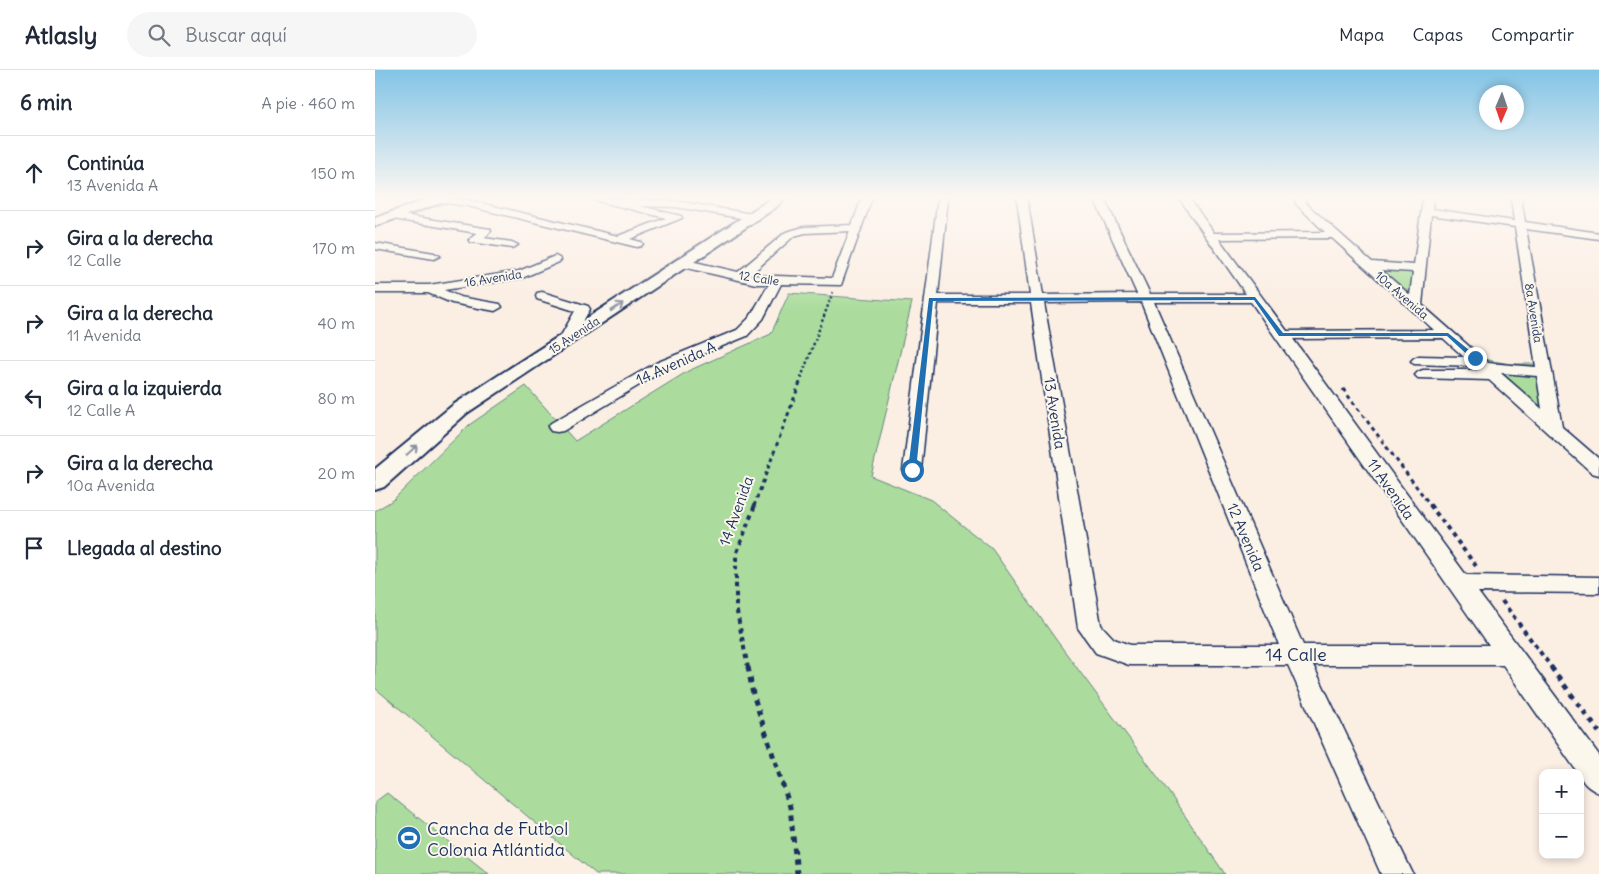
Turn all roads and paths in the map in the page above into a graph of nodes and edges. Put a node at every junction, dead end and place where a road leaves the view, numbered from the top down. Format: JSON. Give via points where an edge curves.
{"nodes":[{"id":1,"x":1335,"y":235,"type":"edge"},
{"id":2,"x":480,"y":236,"type":"edge"},
{"id":3,"x":606,"y":236,"type":"edge"},
{"id":4,"x":630,"y":236,"type":"edge"},
{"id":5,"x":717,"y":236,"type":"edge"},
{"id":6,"x":788,"y":236,"type":"edge"},
{"id":7,"x":853,"y":236,"type":"edge"},
{"id":8,"x":939,"y":236,"type":"edge"},
{"id":9,"x":1028,"y":236,"type":"edge"},
{"id":10,"x":1116,"y":236,"type":"edge"},
{"id":11,"x":1211,"y":236,"type":"joint"},
{"id":12,"x":1271,"y":236,"type":"edge"},
{"id":13,"x":1425,"y":236,"type":"edge"},
{"id":14,"x":1522,"y":236,"type":"edge"},
{"id":15,"x":621,"y":239,"type":"junction"},
{"id":16,"x":637,"y":244,"type":"dead end"},
{"id":17,"x":512,"y":245,"type":"dead end"},
{"id":18,"x":375,"y":246,"type":"edge"},
{"id":19,"x":434,"y":256,"type":"dead end"},
{"id":20,"x":555,"y":260,"type":"dead end"},
{"id":21,"x":682,"y":263,"type":"junction"},
{"id":22,"x":1369,"y":265,"type":"junction"},
{"id":23,"x":1421,"y":269,"type":"junction"},
{"id":24,"x":741,"y":276,"type":"junction"},
{"id":25,"x":776,"y":282,"type":"junction"},
{"id":26,"x":837,"y":282,"type":"junction"},
{"id":27,"x":429,"y":288,"type":"junction"},
{"id":28,"x":375,"y":289,"type":"edge"},
{"id":29,"x":542,"y":296,"type":"dead end"},
{"id":30,"x":1255,"y":298,"type":"junction"},
{"id":31,"x":931,"y":299,"type":"junction"},
{"id":32,"x":1037,"y":299,"type":"junction"},
{"id":33,"x":1146,"y":299,"type":"junction"},
{"id":34,"x":1415,"y":306,"type":"junction"},
{"id":35,"x":495,"y":308,"type":"dead end"},
{"id":36,"x":1448,"y":334,"type":"junction"},
{"id":37,"x":1281,"y":335,"type":"junction"},
{"id":38,"x":565,"y":341,"type":"junction"},
{"id":39,"x":1421,"y":368,"type":"dead end"},
{"id":40,"x":1487,"y":368,"type":"junction"},
{"id":41,"x":1543,"y":372,"type":"junction"},
{"id":42,"x":1337,"y":381,"type":"dead end"},
{"id":43,"x":557,"y":427,"type":"dead end"},
{"id":44,"x":1553,"y":427,"type":"junction"},
{"id":45,"x":1599,"y":469,"type":"edge"},
{"id":46,"x":912,"y":470,"type":"dead end"},
{"id":47,"x":375,"y":482,"type":"edge"},
{"id":48,"x":1458,"y":583,"type":"junction"},
{"id":49,"x":1489,"y":583,"type":"junction"},
{"id":50,"x":1599,"y":584,"type":"edge"},
{"id":51,"x":1089,"y":628,"type":"joint"},
{"id":52,"x":1295,"y":654,"type":"junction"},
{"id":53,"x":1511,"y":656,"type":"junction"},
{"id":54,"x":1599,"y":732,"type":"edge"},
{"id":55,"x":1599,"y":779,"type":"edge"},
{"id":56,"x":797,"y":874,"type":"edge"},
{"id":57,"x":1397,"y":874,"type":"edge"}],
"edges":[{"from":1,"to":22,"type":"street","name":"10a Avenida"},
{"from":2,"to":17,"type":"street","via":[[475,240]]},
{"from":3,"to":15,"type":"street"},
{"from":4,"to":15,"type":"street"},
{"from":5,"to":21,"type":"main road","name":"15 Avenida"},
{"from":6,"to":24,"type":"street"},
{"from":7,"to":26,"type":"street"},
{"from":8,"to":31,"type":"street"},
{"from":9,"to":32,"type":"street","name":"13 Avenida"},
{"from":10,"to":33,"type":"street","name":"12 Avenida"},
{"from":11,"to":12,"type":"street"},
{"from":11,"to":30,"type":"street","name":"11 Avenida"},
{"from":13,"to":23,"type":"street"},
{"from":14,"to":41,"type":"street","name":"8a Avenida"},
{"from":15,"to":16,"type":"street"},
{"from":18,"to":19,"type":"street"},
{"from":20,"to":27,"type":"street","name":"16 Avenida","via":[[522,274]]},
{"from":21,"to":24,"type":"street","name":"12 Calle"},
{"from":38,"to":21,"type":"main road","name":"15 Avenida","one_way":true},
{"from":22,"to":23,"type":"street"},
{"from":22,"to":34,"type":"street","name":"10a Avenida"},
{"from":23,"to":34,"type":"street"},
{"from":24,"to":25,"type":"street","name":"12 Calle"},
{"from":25,"to":26,"type":"street","name":"12 Calle"},
{"from":25,"to":43,"type":"street","name":"14 Avenida A","via":[[756,319],[742,333],[661,366]]},
{"from":26,"to":56,"type":"path","name":"14 Avenida","via":[[736,555],[736,607],[753,694],[790,807]]},
{"from":27,"to":28,"type":"street"},
{"from":27,"to":35,"type":"street","via":[[457,300]]},
{"from":29,"to":38,"type":"street","via":[[583,309]]},
{"from":30,"to":33,"type":"street"},
{"from":30,"to":37,"type":"street","name":"11 Avenida"},
{"from":31,"to":32,"type":"street"},
{"from":31,"to":46,"type":"street"},
{"from":32,"to":33,"type":"street"},
{"from":32,"to":51,"type":"street","name":"13 Avenida"},
{"from":33,"to":52,"type":"street","name":"12 Avenida"},
{"from":34,"to":36,"type":"street","name":"10a Avenida"},
{"from":36,"to":37,"type":"street"},
{"from":36,"to":40,"type":"street","name":"10a Avenida"},
{"from":37,"to":48,"type":"street","name":"11 Avenida"},
{"from":47,"to":38,"type":"main road","name":"15 Avenida","one_way":true,"via":[[460,409]]},
{"from":39,"to":40,"type":"street"},
{"from":40,"to":41,"type":"street"},
{"from":40,"to":44,"type":"street","name":"10a Avenida"},
{"from":41,"to":44,"type":"street","name":"8a Avenida"},
{"from":42,"to":49,"type":"path"},
{"from":44,"to":45,"type":"street","name":"10a Avenida"},
{"from":48,"to":49,"type":"street"},
{"from":48,"to":53,"type":"street","name":"11 Avenida"},
{"from":49,"to":50,"type":"street"},
{"from":49,"to":54,"type":"path"},
{"from":51,"to":52,"type":"street","name":"14 Calle","via":[[1105,646],[1129,655]]},
{"from":52,"to":53,"type":"street","name":"14 Calle"},
{"from":52,"to":57,"type":"street","name":"12 Avenida"},
{"from":53,"to":55,"type":"street","name":"11 Avenida"}]}
